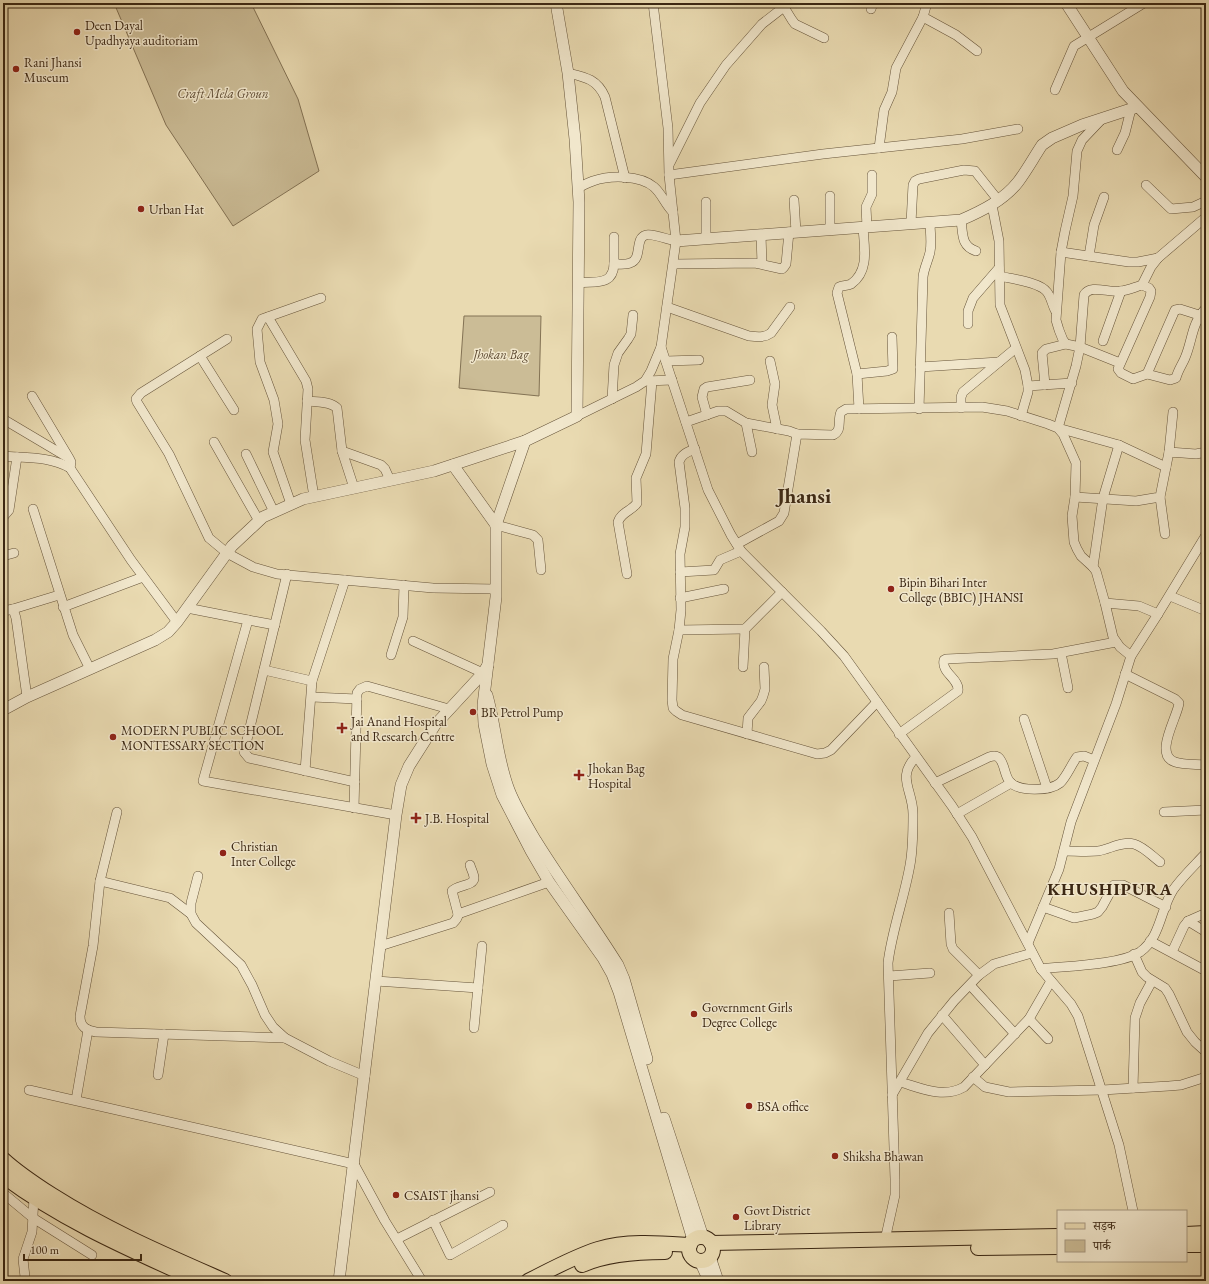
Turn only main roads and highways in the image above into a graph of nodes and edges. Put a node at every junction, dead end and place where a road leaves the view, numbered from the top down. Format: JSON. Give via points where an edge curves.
{"nodes":[{"id":1,"x":3,"y":1159,"type":"edge"},
{"id":2,"x":3,"y":1176,"type":"edge"},
{"id":3,"x":1187,"y":1234,"type":"edge"},
{"id":4,"x":1206,"y":1234,"type":"edge"},
{"id":5,"x":1057,"y":1236,"type":"edge"},
{"id":6,"x":1187,"y":1245,"type":"edge"},
{"id":7,"x":1206,"y":1245,"type":"edge"},
{"id":8,"x":1057,"y":1247,"type":"edge"},
{"id":9,"x":701,"y":1249,"type":"junction"},
{"id":10,"x":199,"y":1281,"type":"edge"},
{"id":11,"x":225,"y":1281,"type":"edge"},
{"id":12,"x":528,"y":1281,"type":"edge"},
{"id":13,"x":549,"y":1281,"type":"edge"}],
"edges":[{"from":1,"to":11,"type":"main road","via":[[32,1182],[118,1233]]},
{"from":2,"to":10,"type":"main road","via":[[62,1215]]},
{"from":3,"to":4,"type":"main road"},
{"from":5,"to":9,"type":"main road","via":[[845,1239]]},
{"from":6,"to":7,"type":"main road"},
{"from":8,"to":9,"type":"main road"},
{"from":9,"to":12,"type":"main road","via":[[644,1243],[610,1246],[584,1254]]},
{"from":9,"to":13,"type":"main road","via":[[611,1256],[589,1262]]}]}
